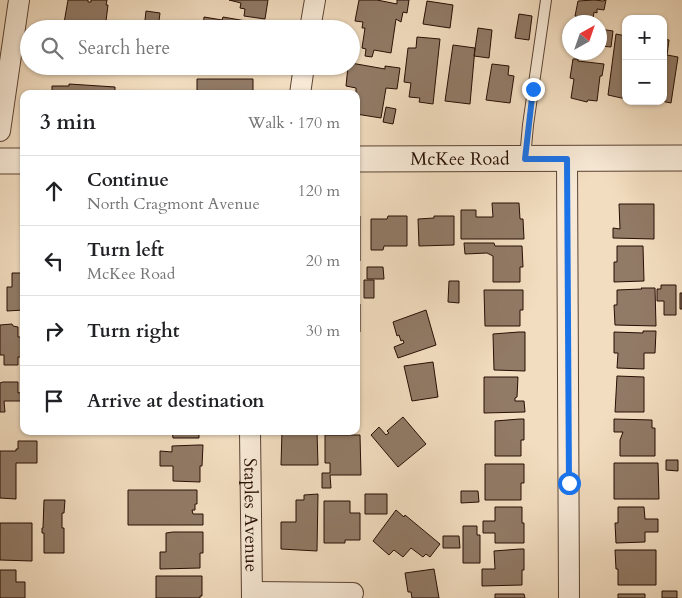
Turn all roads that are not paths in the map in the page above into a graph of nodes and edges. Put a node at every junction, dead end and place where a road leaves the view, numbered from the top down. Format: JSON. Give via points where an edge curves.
{"nodes":[{"id":1,"x":20,"y":0,"type":"edge"},
{"id":2,"x":314,"y":0,"type":"edge"},
{"id":3,"x":546,"y":0,"type":"edge"},
{"id":4,"x":311,"y":20,"type":"edge"},
{"id":5,"x":303,"y":75,"type":"edge"},
{"id":6,"x":301,"y":90,"type":"edge"},
{"id":7,"x":0,"y":131,"type":"edge"},
{"id":8,"x":682,"y":158,"type":"edge"},
{"id":9,"x":360,"y":159,"type":"edge"},
{"id":10,"x":525,"y":159,"type":"junction"},
{"id":11,"x":567,"y":159,"type":"junction"},
{"id":12,"x":0,"y":161,"type":"edge"},
{"id":13,"x":20,"y":161,"type":"edge"},
{"id":14,"x":250,"y":435,"type":"edge"},
{"id":15,"x":353,"y":593,"type":"dead end"},
{"id":16,"x":252,"y":595,"type":"edge"},
{"id":17,"x":569,"y":598,"type":"edge"}],
"edges":[{"from":1,"to":7,"type":"street"},
{"from":2,"to":4,"type":"street"},
{"from":3,"to":10,"type":"lane"},
{"from":5,"to":6,"type":"street"},
{"from":8,"to":11,"type":"street","name":"McKee Road"},
{"from":9,"to":10,"type":"street","name":"McKee Road"},
{"from":10,"to":11,"type":"street","name":"McKee Road"},
{"from":11,"to":17,"type":"street"},
{"from":12,"to":13,"type":"street"},
{"from":14,"to":16,"type":"street","name":"Staples Avenue"},
{"from":15,"to":16,"type":"street"}]}
